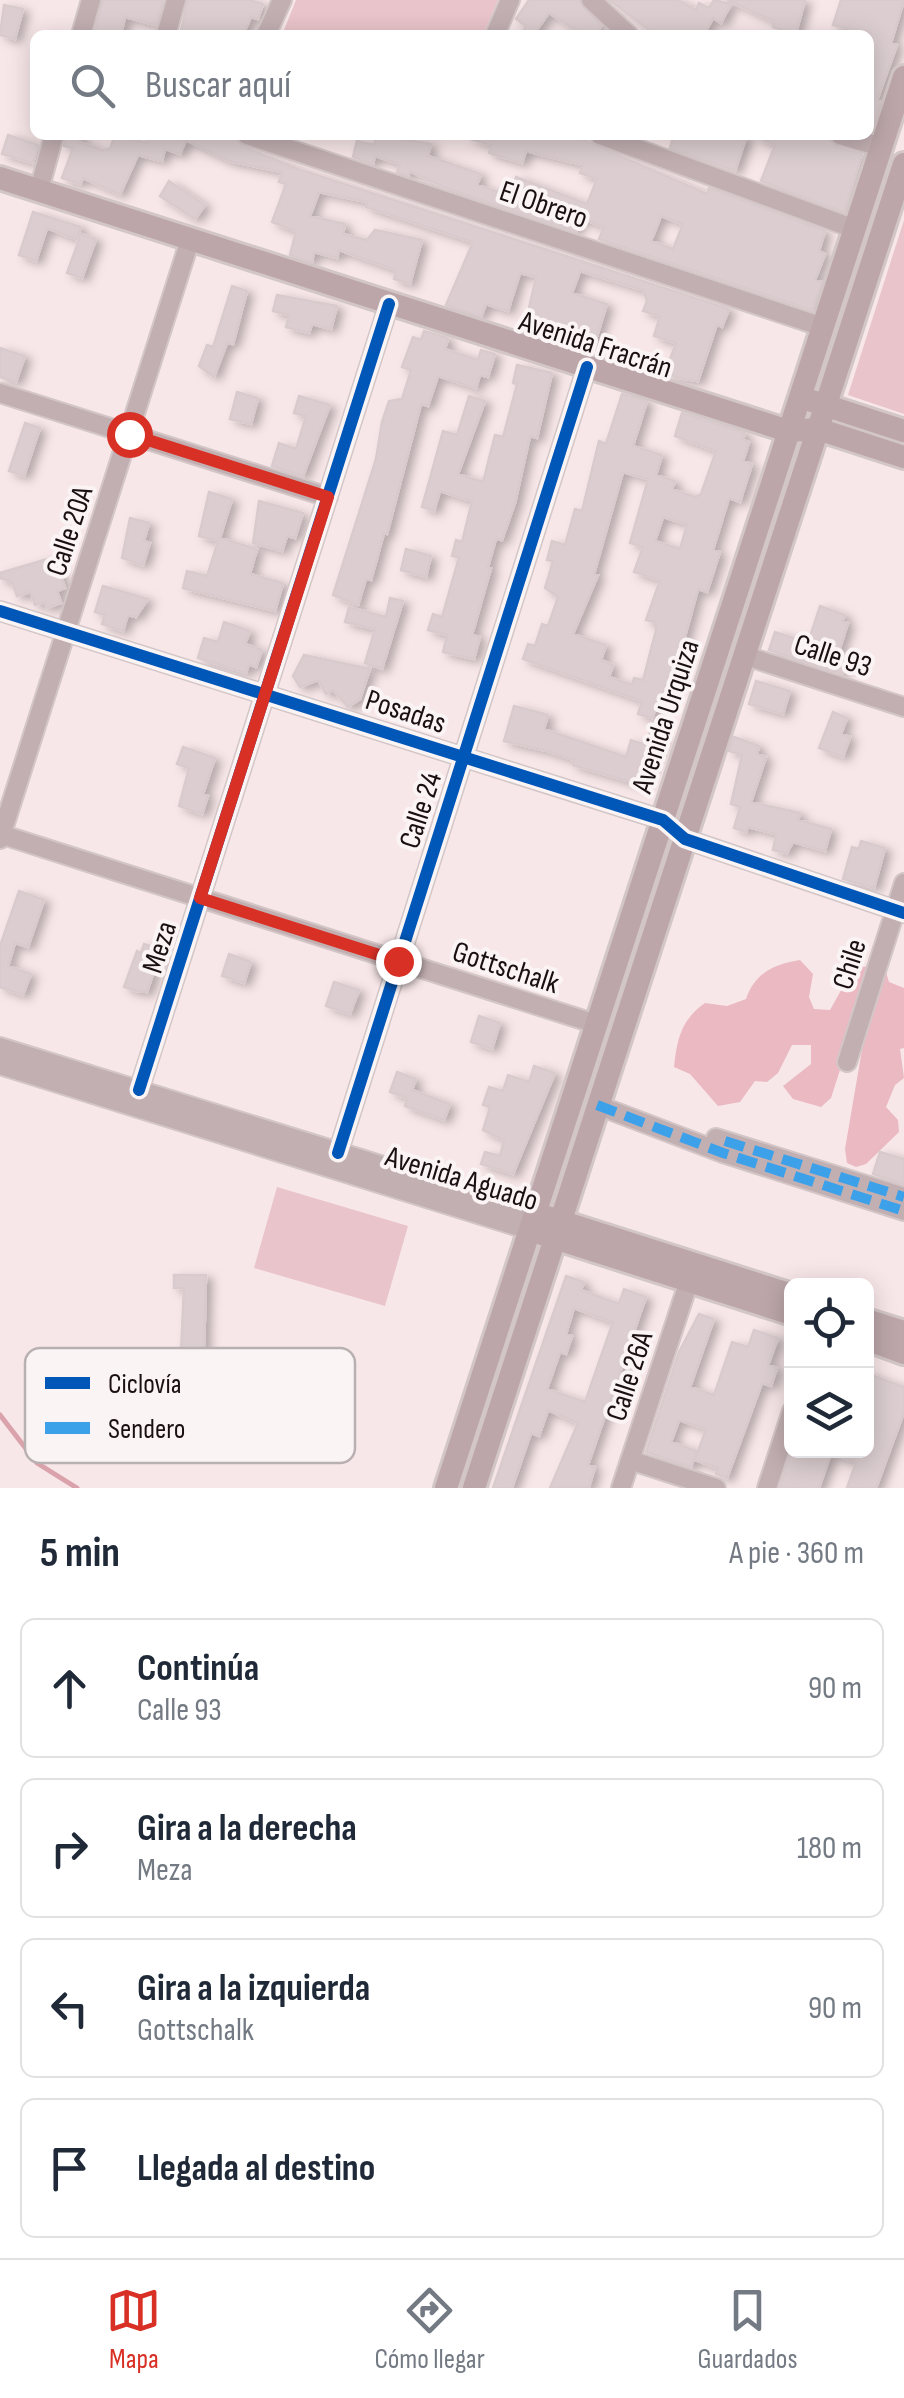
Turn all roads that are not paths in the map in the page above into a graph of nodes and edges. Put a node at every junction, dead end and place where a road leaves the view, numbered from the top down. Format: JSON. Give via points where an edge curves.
{"nodes":[{"id":1,"x":90,"y":0,"type":"edge"},
{"id":2,"x":176,"y":0,"type":"edge"},
{"id":3,"x":282,"y":0,"type":"edge"},
{"id":4,"x":510,"y":0,"type":"edge"},
{"id":5,"x":592,"y":0,"type":"edge"},
{"id":6,"x":82,"y":30,"type":"edge"},
{"id":7,"x":167,"y":30,"type":"edge"},
{"id":8,"x":268,"y":30,"type":"edge"},
{"id":9,"x":496,"y":30,"type":"edge"},
{"id":10,"x":625,"y":30,"type":"edge"},
{"id":11,"x":904,"y":76,"type":"edge"},
{"id":12,"x":53,"y":140,"type":"edge"},
{"id":13,"x":262,"y":140,"type":"edge"},
{"id":14,"x":614,"y":140,"type":"edge"},
{"id":15,"x":857,"y":140,"type":"edge"},
{"id":16,"x":881,"y":147,"type":"junction"},
{"id":17,"x":904,"y":164,"type":"edge"},
{"id":18,"x":0,"y":178,"type":"edge"},
{"id":19,"x":38,"y":190,"type":"junction"},
{"id":20,"x":855,"y":229,"type":"junction"},
{"id":21,"x":190,"y":240,"type":"junction"},
{"id":22,"x":389,"y":304,"type":"junction"},
{"id":23,"x":823,"y":327,"type":"junction"},
{"id":24,"x":587,"y":367,"type":"junction"},
{"id":25,"x":0,"y":393,"type":"edge"},
{"id":26,"x":800,"y":397,"type":"junction"},
{"id":27,"x":826,"y":405,"type":"junction"},
{"id":28,"x":818,"y":430,"type":"junction"},
{"id":29,"x":788,"y":431,"type":"junction"},
{"id":30,"x":904,"y":431,"type":"edge"},
{"id":31,"x":129,"y":434,"type":"junction"},
{"id":32,"x":904,"y":458,"type":"edge"},
{"id":33,"x":328,"y":497,"type":"junction"},
{"id":34,"x":0,"y":612,"type":"edge"},
{"id":35,"x":66,"y":632,"type":"junction"},
{"id":36,"x":746,"y":656,"type":"junction"},
{"id":37,"x":266,"y":693,"type":"junction"},
{"id":38,"x":904,"y":707,"type":"edge"},
{"id":39,"x":464,"y":756,"type":"junction"},
{"id":40,"x":663,"y":820,"type":"junction"},
{"id":41,"x":0,"y":836,"type":"edge"},
{"id":42,"x":685,"y":839,"type":"junction"},
{"id":43,"x":904,"y":883,"type":"edge"},
{"id":44,"x":200,"y":898,"type":"junction"},
{"id":45,"x":900,"y":911,"type":"edge"},
{"id":46,"x":398,"y":961,"type":"junction"},
{"id":47,"x":596,"y":1024,"type":"junction"},
{"id":48,"x":0,"y":1047,"type":"edge"},
{"id":49,"x":847,"y":1062,"type":"dead end"},
{"id":50,"x":0,"y":1065,"type":"edge"},
{"id":51,"x":140,"y":1090,"type":"junction"},
{"id":52,"x":597,"y":1105,"type":"junction"},
{"id":53,"x":662,"y":1127,"type":"junction"},
{"id":54,"x":338,"y":1153,"type":"junction"},
{"id":55,"x":904,"y":1197,"type":"edge"},
{"id":56,"x":904,"y":1211,"type":"edge"},
{"id":57,"x":532,"y":1222,"type":"junction"},
{"id":58,"x":558,"y":1230,"type":"junction"},
{"id":59,"x":689,"y":1281,"type":"junction"},
{"id":60,"x":784,"y":1293,"type":"edge"},
{"id":61,"x":784,"y":1311,"type":"edge"},
{"id":62,"x":874,"y":1323,"type":"edge"},
{"id":63,"x":904,"y":1332,"type":"edge"},
{"id":64,"x":874,"y":1343,"type":"edge"},
{"id":65,"x":904,"y":1352,"type":"edge"},
{"id":66,"x":784,"y":1436,"type":"edge"},
{"id":67,"x":630,"y":1460,"type":"junction"},
{"id":68,"x":446,"y":1488,"type":"edge"},
{"id":69,"x":474,"y":1488,"type":"edge"},
{"id":70,"x":620,"y":1488,"type":"edge"},
{"id":71,"x":716,"y":1488,"type":"edge"},
{"id":72,"x":767,"y":1488,"type":"edge"}],
"edges":[{"from":1,"to":6,"type":"street"},
{"from":2,"to":7,"type":"street"},
{"from":3,"to":8,"type":"street"},
{"from":4,"to":9,"type":"street"},
{"from":5,"to":10,"type":"street"},
{"from":11,"to":16,"type":"main road","name":"Avenida Urquiza"},
{"from":12,"to":19,"type":"street"},
{"from":13,"to":23,"type":"street","name":"El Obrero"},
{"from":14,"to":20,"type":"street"},
{"from":15,"to":16,"type":"street"},
{"from":16,"to":20,"type":"main road","name":"Avenida Urquiza"},
{"from":17,"to":27,"type":"main road","name":"Avenida Urquiza"},
{"from":18,"to":19,"type":"main road","name":"Avenida Fracrán"},
{"from":19,"to":21,"type":"main road","name":"Avenida Fracrán"},
{"from":20,"to":23,"type":"main road","name":"Avenida Urquiza"},
{"from":21,"to":22,"type":"main road","name":"Avenida Fracrán"},
{"from":21,"to":31,"type":"street","name":"Calle 20A"},
{"from":22,"to":24,"type":"main road","name":"Avenida Fracrán"},
{"from":22,"to":33,"type":"street","name":"Meza"},
{"from":23,"to":26,"type":"main road","name":"Avenida Urquiza"},
{"from":24,"to":29,"type":"main road","name":"Avenida Fracrán"},
{"from":24,"to":39,"type":"street","name":"Calle 24"},
{"from":25,"to":31,"type":"street"},
{"from":26,"to":27,"type":"main road"},
{"from":26,"to":29,"type":"main road","name":"Avenida Urquiza"},
{"from":27,"to":28,"type":"main road","name":"Avenida Urquiza"},
{"from":27,"to":30,"type":"main road"},
{"from":28,"to":29,"type":"main road","name":"Avenida Fracrán"},
{"from":28,"to":32,"type":"main road","name":"Avenida Fracrán"},
{"from":28,"to":36,"type":"main road","name":"Avenida Urquiza"},
{"from":29,"to":40,"type":"main road","name":"Avenida Urquiza"},
{"from":31,"to":33,"type":"street"},
{"from":31,"to":35,"type":"street","name":"Calle 20A"},
{"from":33,"to":37,"type":"street","name":"Meza"},
{"from":34,"to":35,"type":"street","name":"Posadas"},
{"from":35,"to":37,"type":"street","name":"Posadas"},
{"from":35,"to":41,"type":"street","name":"Calle 20A"},
{"from":36,"to":38,"type":"street","name":"Calle 93"},
{"from":36,"to":42,"type":"main road","name":"Avenida Urquiza"},
{"from":37,"to":39,"type":"street","name":"Posadas"},
{"from":37,"to":44,"type":"street","name":"Meza"},
{"from":39,"to":40,"type":"street","name":"Posadas"},
{"from":39,"to":46,"type":"street","name":"Calle 24"},
{"from":40,"to":42,"type":"street","name":"Posadas"},
{"from":40,"to":47,"type":"main road","name":"Avenida Urquiza"},
{"from":41,"to":44,"type":"street","name":"Gottschalk"},
{"from":42,"to":45,"type":"street","name":"Posadas"},
{"from":42,"to":52,"type":"main road","name":"Avenida Urquiza"},
{"from":43,"to":45,"type":"street","name":"Chile"},
{"from":44,"to":46,"type":"street","name":"Gottschalk"},
{"from":44,"to":51,"type":"street","name":"Meza"},
{"from":45,"to":49,"type":"street","name":"Chile"},
{"from":46,"to":47,"type":"street","name":"Gottschalk"},
{"from":46,"to":54,"type":"street","name":"Calle 24"},
{"from":47,"to":57,"type":"main road","name":"Avenida Urquiza"},
{"from":48,"to":51,"type":"street","name":"Avenida Aguado"},
{"from":50,"to":57,"type":"street","name":"Avenida Aguado"},
{"from":51,"to":54,"type":"street","name":"Avenida Aguado"},
{"from":52,"to":53,"type":"street"},
{"from":52,"to":58,"type":"main road","name":"Avenida Urquiza"},
{"from":53,"to":55,"type":"street"},
{"from":53,"to":56,"type":"street"},
{"from":54,"to":57,"type":"street","name":"Avenida Aguado"},
{"from":57,"to":58,"type":"main road","name":"Avenida Aguado"},
{"from":57,"to":68,"type":"main road","name":"Avenida Urquiza"},
{"from":58,"to":59,"type":"main road","name":"Avenida Aguado"},
{"from":58,"to":60,"type":"main road","name":"Avenida Aguado"},
{"from":58,"to":69,"type":"main road","name":"Avenida Urquiza"},
{"from":59,"to":61,"type":"main road","name":"Avenida Aguado"},
{"from":59,"to":67,"type":"street","name":"Calle 26A"},
{"from":62,"to":63,"type":"main road"},
{"from":64,"to":65,"type":"main road"},
{"from":66,"to":72,"type":"street"},
{"from":67,"to":70,"type":"street","name":"Calle 26A"},
{"from":67,"to":71,"type":"street"}]}
